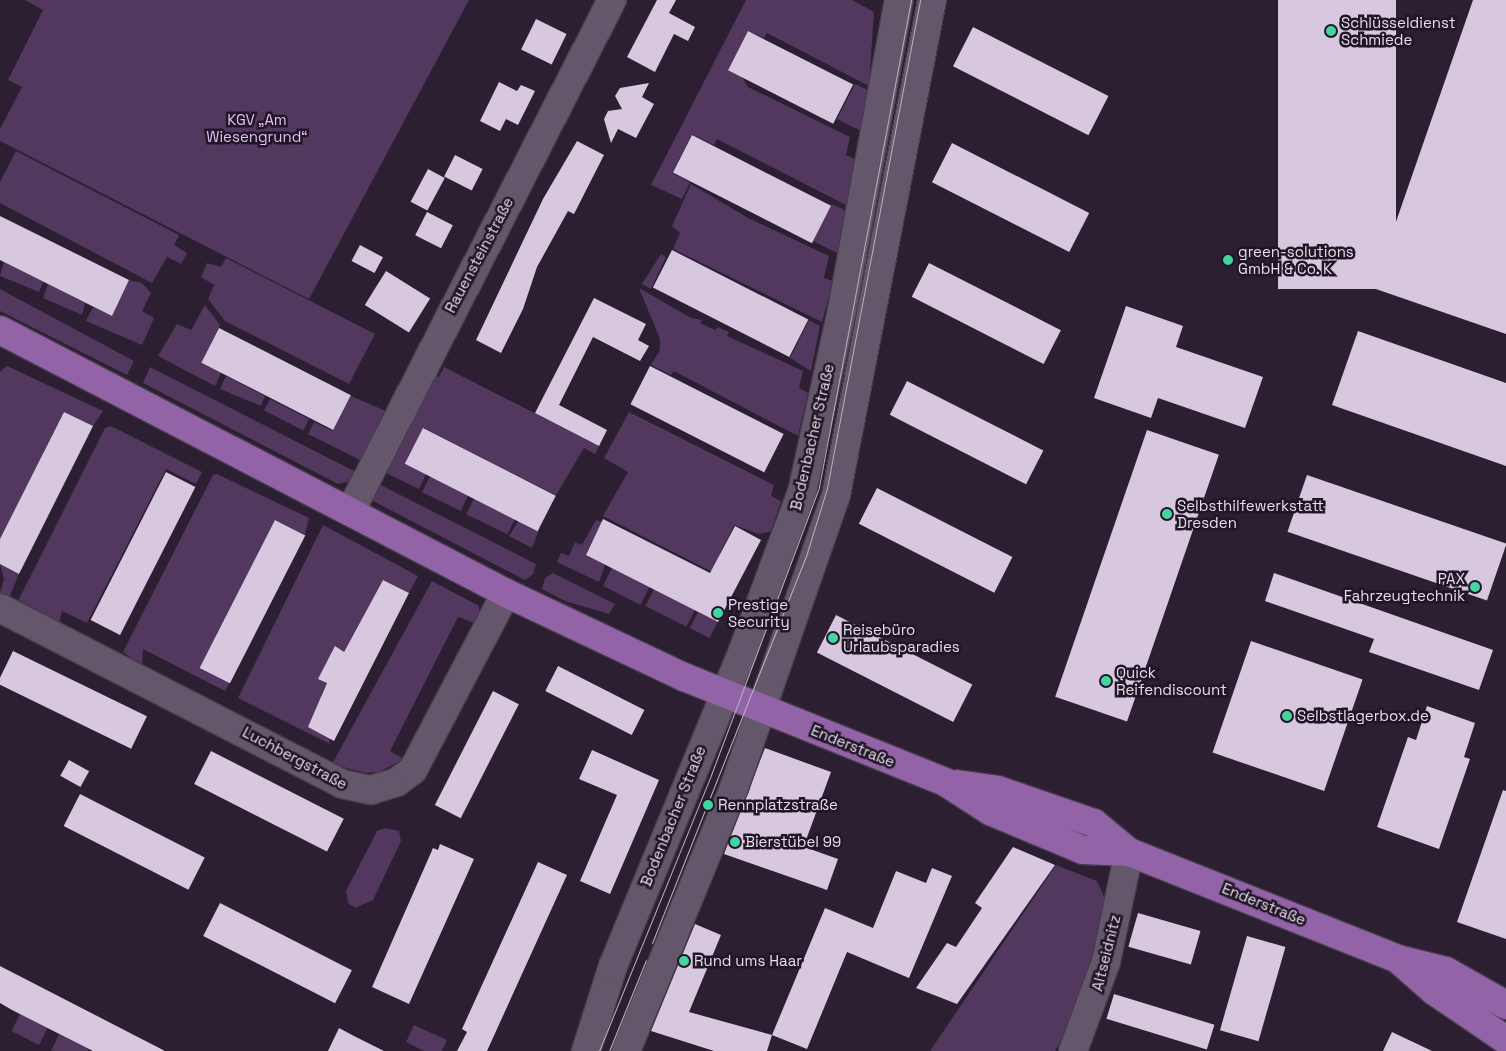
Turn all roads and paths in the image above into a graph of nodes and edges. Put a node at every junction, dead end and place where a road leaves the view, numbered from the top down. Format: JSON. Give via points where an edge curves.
{"nodes":[{"id":1,"x":612,"y":0,"type":"edge"},
{"id":2,"x":899,"y":0,"type":"edge"},
{"id":3,"x":932,"y":0,"type":"edge"},
{"id":4,"x":0,"y":330,"type":"edge"},
{"id":5,"x":350,"y":512,"type":"junction"},
{"id":6,"x":506,"y":593,"type":"junction"},
{"id":7,"x":0,"y":608,"type":"edge"},
{"id":8,"x":724,"y":694,"type":"junction"},
{"id":9,"x":761,"y":709,"type":"junction"},
{"id":10,"x":1129,"y":852,"type":"junction"},
{"id":11,"x":1398,"y":959,"type":"junction"},
{"id":12,"x":1506,"y":1005,"type":"edge"},
{"id":13,"x":1506,"y":1040,"type":"edge"},
{"id":14,"x":586,"y":1051,"type":"edge"},
{"id":15,"x":626,"y":1051,"type":"edge"},
{"id":16,"x":1073,"y":1051,"type":"edge"}],
"edges":[{"from":1,"to":5,"type":"street","name":"Rauensteinstraße"},
{"from":2,"to":8,"type":"street","name":"Bodenbacher Straße","via":[[843,302],[802,492]]},
{"from":3,"to":9,"type":"street","via":[[844,466],[812,572]]},
{"from":4,"to":5,"type":"main road"},
{"from":5,"to":6,"type":"main road"},
{"from":6,"to":7,"type":"street","name":"Luchbergstraße","via":[[413,770],[397,782],[370,790],[342,784]]},
{"from":6,"to":8,"type":"main road"},
{"from":8,"to":9,"type":"main road"},
{"from":8,"to":14,"type":"street","name":"Bodenbacher Straße","via":[[613,966]]},
{"from":9,"to":10,"type":"main road","name":"Enderstraße","via":[[945,782],[998,790],[1094,823]]},
{"from":9,"to":15,"type":"street","via":[[733,790]]},
{"from":10,"to":11,"type":"main road","name":"Enderstraße"},
{"from":10,"to":16,"type":"street","name":"Altseidnitz","via":[[1106,962]]},
{"from":11,"to":12,"type":"main road","name":"Enderstraße","via":[[1446,971]]},
{"from":11,"to":13,"type":"main road","name":"Enderstraße","via":[[1434,991]]}]}
